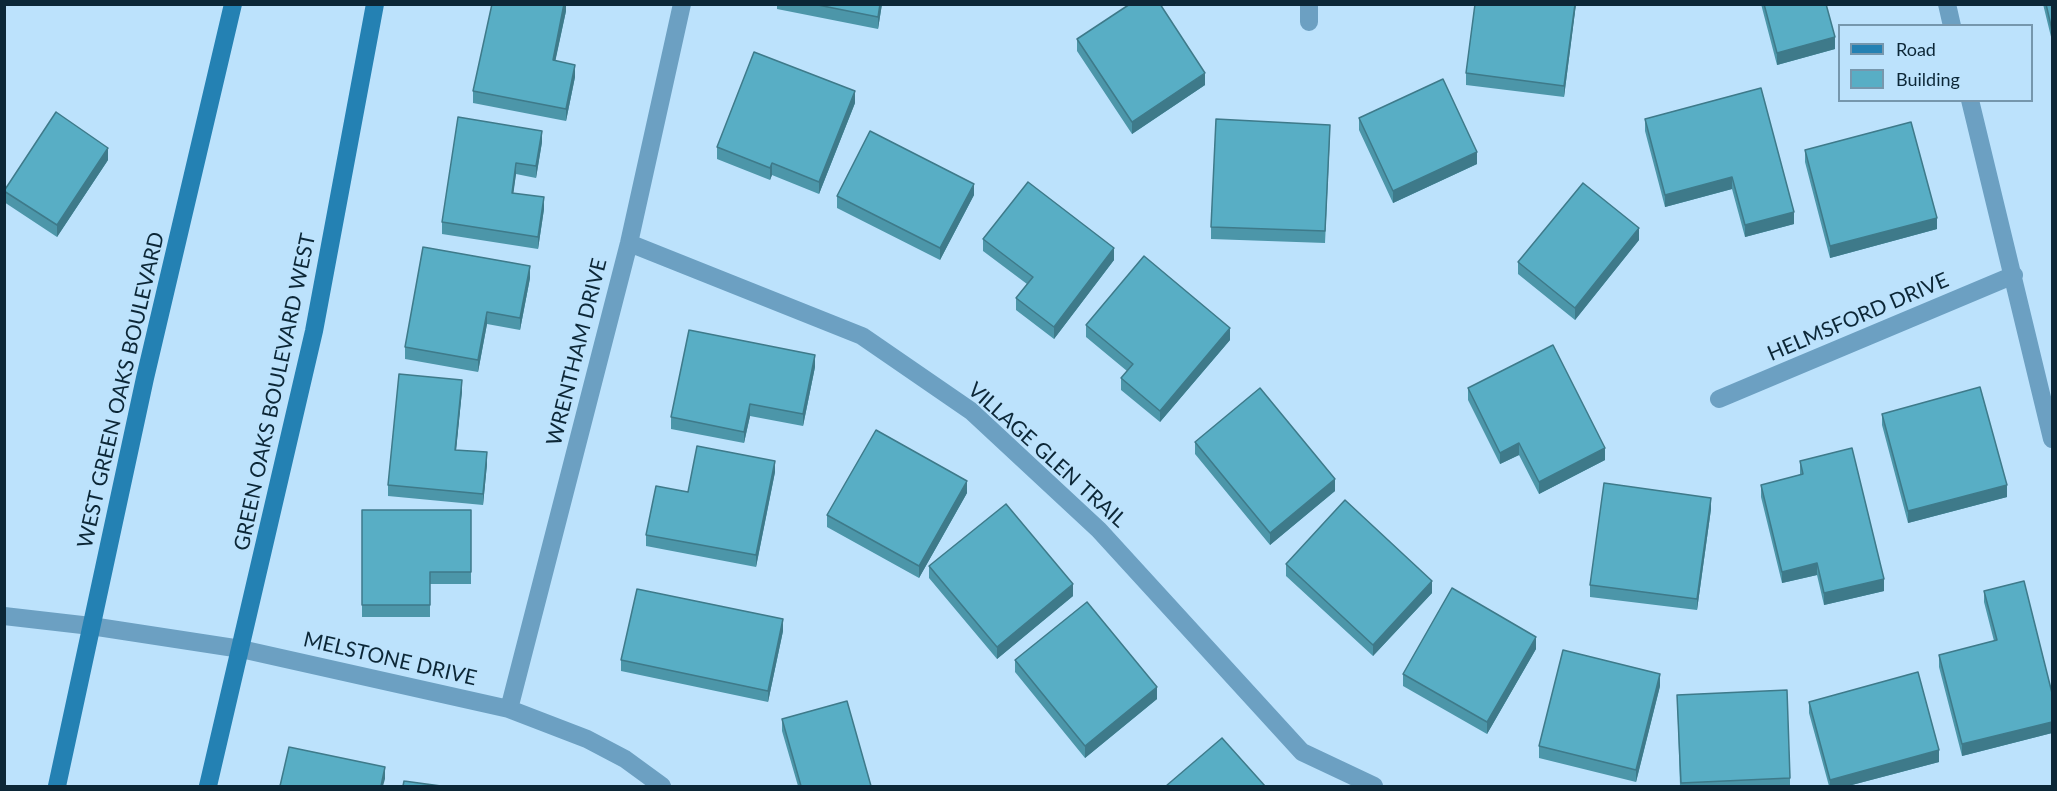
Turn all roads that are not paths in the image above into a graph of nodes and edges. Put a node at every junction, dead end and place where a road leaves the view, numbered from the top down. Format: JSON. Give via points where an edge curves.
{"nodes":[{"id":1,"x":233,"y":4,"type":"edge"},
{"id":2,"x":375,"y":4,"type":"edge"},
{"id":3,"x":682,"y":4,"type":"edge"},
{"id":4,"x":1947,"y":4,"type":"edge"},
{"id":5,"x":1952,"y":24,"type":"edge"},
{"id":6,"x":1971,"y":102,"type":"edge"},
{"id":7,"x":629,"y":243,"type":"junction"},
{"id":8,"x":2014,"y":275,"type":"junction"},
{"id":9,"x":1719,"y":399,"type":"dead end"},
{"id":10,"x":2052,"y":439,"type":"edge"},
{"id":11,"x":4,"y":616,"type":"edge"},
{"id":12,"x":91,"y":626,"type":"junction"},
{"id":13,"x":241,"y":649,"type":"junction"},
{"id":14,"x":508,"y":709,"type":"junction"},
{"id":15,"x":57,"y":786,"type":"edge"},
{"id":16,"x":208,"y":786,"type":"edge"},
{"id":17,"x":662,"y":786,"type":"edge"},
{"id":18,"x":1374,"y":786,"type":"edge"}],
"edges":[{"from":1,"to":12,"type":"main road","name":"WEST GREEN OAKS BOULEVARD"},
{"from":2,"to":13,"type":"main road","name":"GREEN OAKS BOULEVARD WEST","via":[[315,331]]},
{"from":3,"to":7,"type":"street","name":"WRENTHAM DRIVE"},
{"from":4,"to":5,"type":"street"},
{"from":6,"to":8,"type":"street"},
{"from":7,"to":14,"type":"street","name":"WRENTHAM DRIVE"},
{"from":7,"to":18,"type":"street","name":"VILLAGE GLEN TRAIL","via":[[862,336],[970,411],[1100,530],[1302,752]]},
{"from":8,"to":9,"type":"street","name":"HELMSFORD DRIVE"},
{"from":8,"to":10,"type":"street"},
{"from":11,"to":12,"type":"street","name":"MELSTONE DRIVE"},
{"from":12,"to":13,"type":"street","name":"MELSTONE DRIVE"},
{"from":12,"to":15,"type":"main road","name":"WEST GREEN OAKS BOULEVARD"},
{"from":13,"to":14,"type":"street","name":"MELSTONE DRIVE"},
{"from":13,"to":16,"type":"main road","name":"GREEN OAKS BOULEVARD WEST"},
{"from":14,"to":17,"type":"street","name":"MELSTONE DRIVE","via":[[587,739],[625,759]]}]}
